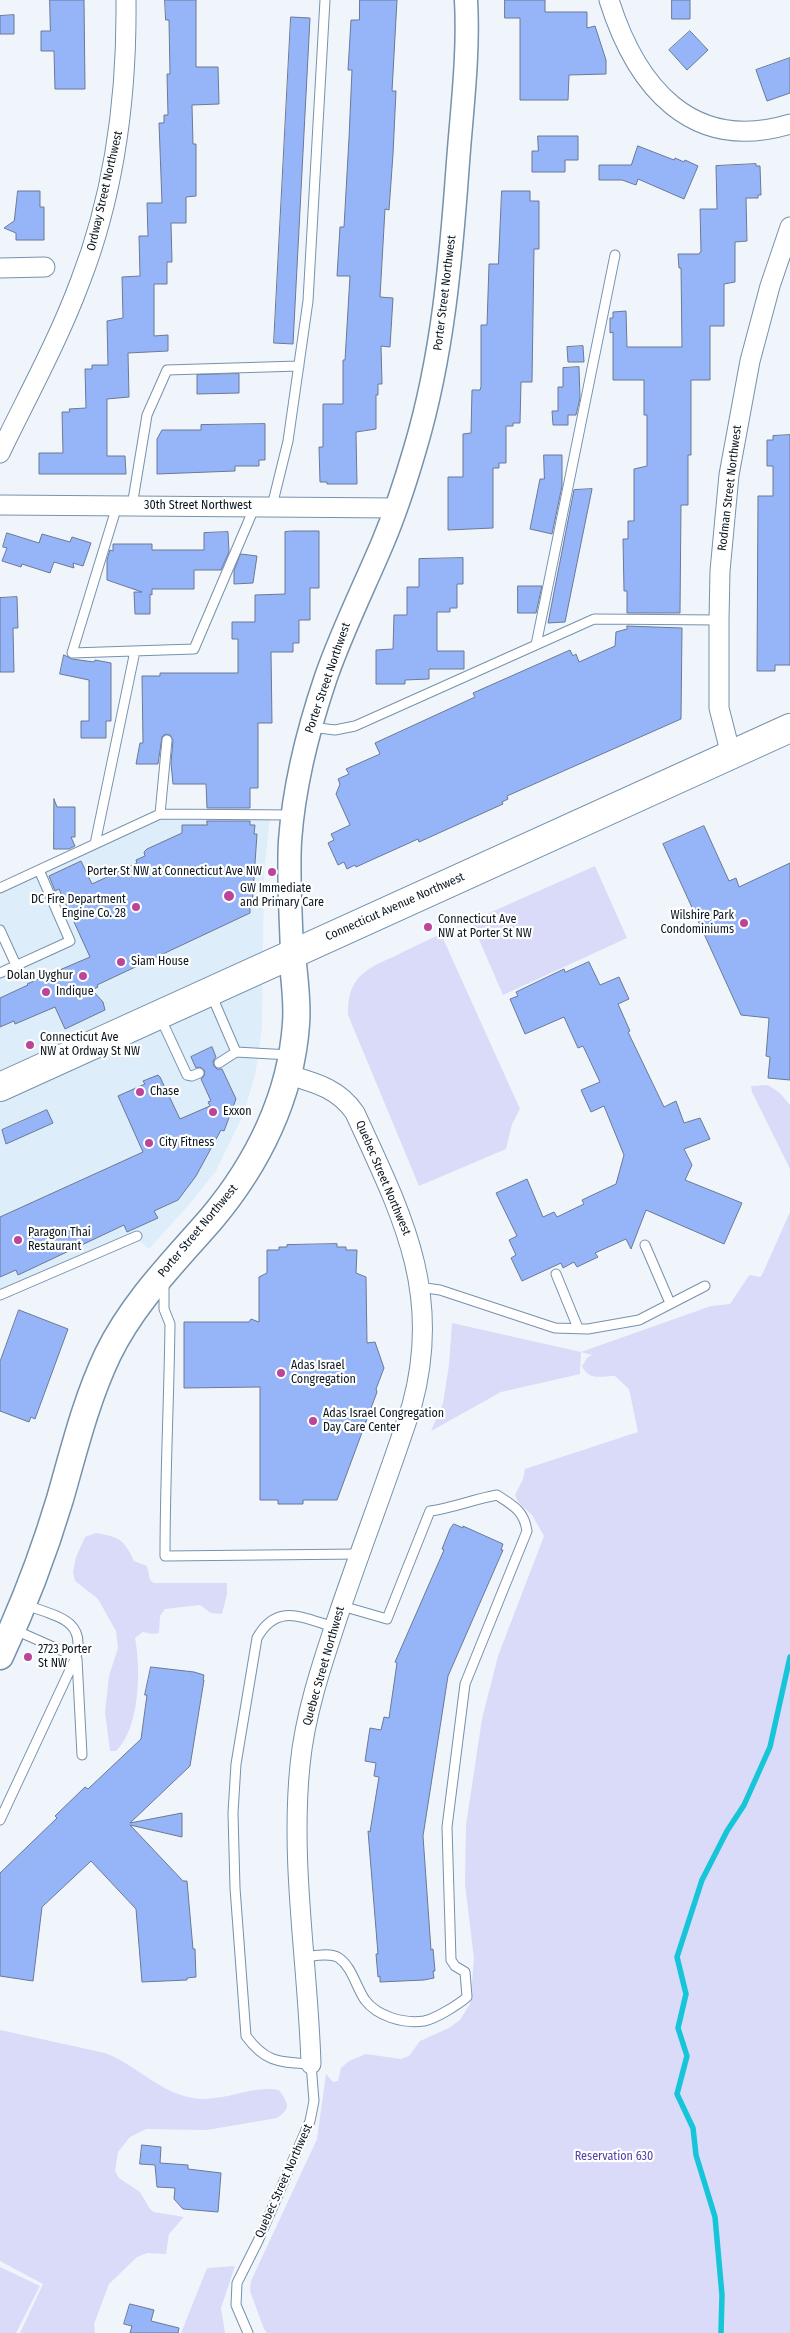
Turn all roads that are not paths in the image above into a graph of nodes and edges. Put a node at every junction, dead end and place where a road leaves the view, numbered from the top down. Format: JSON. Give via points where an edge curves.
{"nodes":[{"id":1,"x":126,"y":0,"type":"edge"},
{"id":2,"x":325,"y":0,"type":"edge"},
{"id":3,"x":466,"y":0,"type":"edge"},
{"id":4,"x":609,"y":0,"type":"edge"},
{"id":5,"x":790,"y":124,"type":"edge"},
{"id":6,"x":790,"y":227,"type":"edge"},
{"id":7,"x":616,"y":255,"type":"dead end"},
{"id":8,"x":45,"y":267,"type":"dead end"},
{"id":9,"x":0,"y":268,"type":"edge"},
{"id":10,"x":299,"y":366,"type":"junction"},
{"id":11,"x":0,"y":453,"type":"edge"},
{"id":12,"x":0,"y":505,"type":"edge"},
{"id":13,"x":125,"y":506,"type":"junction"},
{"id":14,"x":264,"y":506,"type":"junction"},
{"id":15,"x":396,"y":508,"type":"junction"},
{"id":16,"x":718,"y":620,"type":"junction"},
{"id":17,"x":536,"y":645,"type":"junction"},
{"id":18,"x":135,"y":651,"type":"junction"},
{"id":19,"x":311,"y":727,"type":"junction"},
{"id":20,"x":790,"y":728,"type":"edge"},
{"id":21,"x":167,"y":740,"type":"dead end"},
{"id":22,"x":731,"y":754,"type":"junction"},
{"id":23,"x":160,"y":814,"type":"junction"},
{"id":24,"x":293,"y":816,"type":"junction"},
{"id":25,"x":94,"y":844,"type":"junction"},
{"id":26,"x":39,"y":870,"type":"junction"},
{"id":27,"x":0,"y":888,"type":"edge"},
{"id":28,"x":0,"y":930,"type":"edge"},
{"id":29,"x":292,"y":954,"type":"junction"},
{"id":30,"x":16,"y":965,"type":"junction"},
{"id":31,"x":0,"y":973,"type":"edge"},
{"id":32,"x":210,"y":991,"type":"junction"},
{"id":33,"x":158,"y":1015,"type":"junction"},
{"id":34,"x":236,"y":1052,"type":"junction"},
{"id":35,"x":219,"y":1063,"type":"dead end"},
{"id":36,"x":291,"y":1065,"type":"junction"},
{"id":37,"x":198,"y":1073,"type":"dead end"},
{"id":38,"x":0,"y":1087,"type":"edge"},
{"id":39,"x":137,"y":1236,"type":"dead end"},
{"id":40,"x":645,"y":1245,"type":"dead end"},
{"id":41,"x":164,"y":1270,"type":"junction"},
{"id":42,"x":556,"y":1274,"type":"dead end"},
{"id":43,"x":705,"y":1286,"type":"dead end"},
{"id":44,"x":419,"y":1287,"type":"junction"},
{"id":45,"x":0,"y":1295,"type":"edge"},
{"id":46,"x":670,"y":1303,"type":"junction"},
{"id":47,"x":578,"y":1328,"type":"junction"},
{"id":48,"x":360,"y":1554,"type":"junction"},
{"id":49,"x":22,"y":1603,"type":"junction"},
{"id":50,"x":342,"y":1606,"type":"junction"},
{"id":51,"x":334,"y":1627,"type":"junction"},
{"id":52,"x":12,"y":1629,"type":"junction"},
{"id":53,"x":0,"y":1656,"type":"edge"},
{"id":54,"x":76,"y":1657,"type":"junction"},
{"id":55,"x":82,"y":1755,"type":"dead end"},
{"id":56,"x":0,"y":1820,"type":"edge"},
{"id":57,"x":305,"y":1957,"type":"junction"},
{"id":58,"x":311,"y":2064,"type":"junction"},
{"id":59,"x":248,"y":2333,"type":"edge"}],
"edges":[{"from":1,"to":11,"type":"street","name":"Ordway Street Northwest","via":[[126,69],[121,123],[98,228],[67,316]]},
{"from":2,"to":10,"type":"lane","via":[[308,301]]},
{"from":3,"to":15,"type":"street","name":"Porter Street Northwest","via":[[465,66],[447,295],[425,412]]},
{"from":4,"to":5,"type":"street","via":[[628,51],[638,68],[656,91],[695,121],[734,130]]},
{"from":6,"to":16,"type":"street","name":"Rodman Street Northwest","via":[[760,323],[734,437]]},
{"from":7,"to":17,"type":"lane"},
{"from":8,"to":9,"type":"street"},
{"from":10,"to":13,"type":"lane","via":[[167,370],[146,415]]},
{"from":10,"to":14,"type":"lane","via":[[288,441]]},
{"from":12,"to":13,"type":"street","name":"30th Street Northwest"},
{"from":13,"to":14,"type":"street","name":"30th Street Northwest"},
{"from":13,"to":18,"type":"lane","via":[[72,653]]},
{"from":14,"to":15,"type":"street","name":"30th Street Northwest"},
{"from":14,"to":18,"type":"lane","via":[[194,649]]},
{"from":15,"to":19,"type":"street","name":"Porter Street Northwest","via":[[340,640]]},
{"from":16,"to":17,"type":"lane","via":[[594,618]]},
{"from":16,"to":22,"type":"street","name":"Rodman Street Northwest","via":[[719,708]]},
{"from":17,"to":19,"type":"lane","via":[[356,726],[335,730]]},
{"from":18,"to":25,"type":"lane"},
{"from":19,"to":24,"type":"street","name":"Porter Street Northwest"},
{"from":20,"to":22,"type":"main road","name":"Connecticut Avenue Northwest"},
{"from":21,"to":23,"type":"lane"},
{"from":22,"to":29,"type":"main road","name":"Connecticut Avenue Northwest"},
{"from":23,"to":24,"type":"lane"},
{"from":23,"to":25,"type":"lane"},
{"from":24,"to":29,"type":"street","name":"Porter Street Northwest","via":[[289,874]]},
{"from":25,"to":26,"type":"lane"},
{"from":26,"to":27,"type":"lane"},
{"from":26,"to":30,"type":"lane","via":[[70,941]]},
{"from":28,"to":30,"type":"lane"},
{"from":29,"to":32,"type":"main road","name":"Connecticut Avenue Northwest"},
{"from":29,"to":36,"type":"main road","name":"Porter Street Northwest","via":[[297,1022]]},
{"from":30,"to":31,"type":"lane"},
{"from":32,"to":33,"type":"main road","name":"Connecticut Avenue Northwest"},
{"from":32,"to":34,"type":"lane"},
{"from":33,"to":37,"type":"lane","via":[[187,1074]]},
{"from":33,"to":38,"type":"main road","name":"Connecticut Avenue Northwest"},
{"from":34,"to":35,"type":"lane"},
{"from":34,"to":36,"type":"lane"},
{"from":36,"to":41,"type":"main road","name":"Porter Street Northwest","via":[[265,1137],[243,1174],[212,1217]]},
{"from":36,"to":44,"type":"street","name":"Quebec Street Northwest","via":[[331,1089],[349,1103],[355,1113],[404,1223]]},
{"from":39,"to":45,"type":"lane"},
{"from":40,"to":46,"type":"lane"},
{"from":41,"to":48,"type":"lane","via":[[164,1309],[170,1324],[165,1556]]},
{"from":41,"to":49,"type":"main road","name":"Porter Street Northwest","via":[[130,1314],[102,1368],[80,1424],[59,1501]]},
{"from":42,"to":47,"type":"lane"},
{"from":43,"to":46,"type":"lane"},
{"from":44,"to":47,"type":"lane","via":[[440,1290],[555,1328]]},
{"from":44,"to":48,"type":"street","name":"Quebec Street Northwest","via":[[423,1345],[418,1382],[409,1417]]},
{"from":46,"to":47,"type":"lane","via":[[639,1320]]},
{"from":48,"to":50,"type":"street","name":"Quebec Street Northwest"},
{"from":49,"to":52,"type":"main road","name":"Porter Street Northwest"},
{"from":49,"to":54,"type":"lane","via":[[74,1627],[79,1636]]},
{"from":50,"to":51,"type":"street","name":"Quebec Street Northwest"},
{"from":50,"to":57,"type":"lane","via":[[387,1619],[430,1511],[497,1495],[525,1518],[528,1531],[465,1684],[447,1827],[451,1960],[465,1972],[467,1996],[460,2004],[424,2021],[393,2018],[372,2008],[339,1958],[333,1955]]},
{"from":51,"to":57,"type":"street","name":"Quebec Street Northwest","via":[[311,1706],[300,1764],[298,1862]]},
{"from":51,"to":58,"type":"lane","via":[[293,1615],[276,1617],[263,1627],[258,1638],[236,1764],[233,1848],[246,2036],[261,2054],[280,2061]]},
{"from":52,"to":53,"type":"main road","name":"Porter Street Northwest"},
{"from":52,"to":54,"type":"lane"},
{"from":54,"to":55,"type":"lane"},
{"from":54,"to":56,"type":"lane"},
{"from":57,"to":58,"type":"street","name":"Quebec Street Northwest"},
{"from":58,"to":59,"type":"lane","name":"Quebec Street Northwest","via":[[314,2101],[310,2121],[237,2283],[236,2305]]}]}
